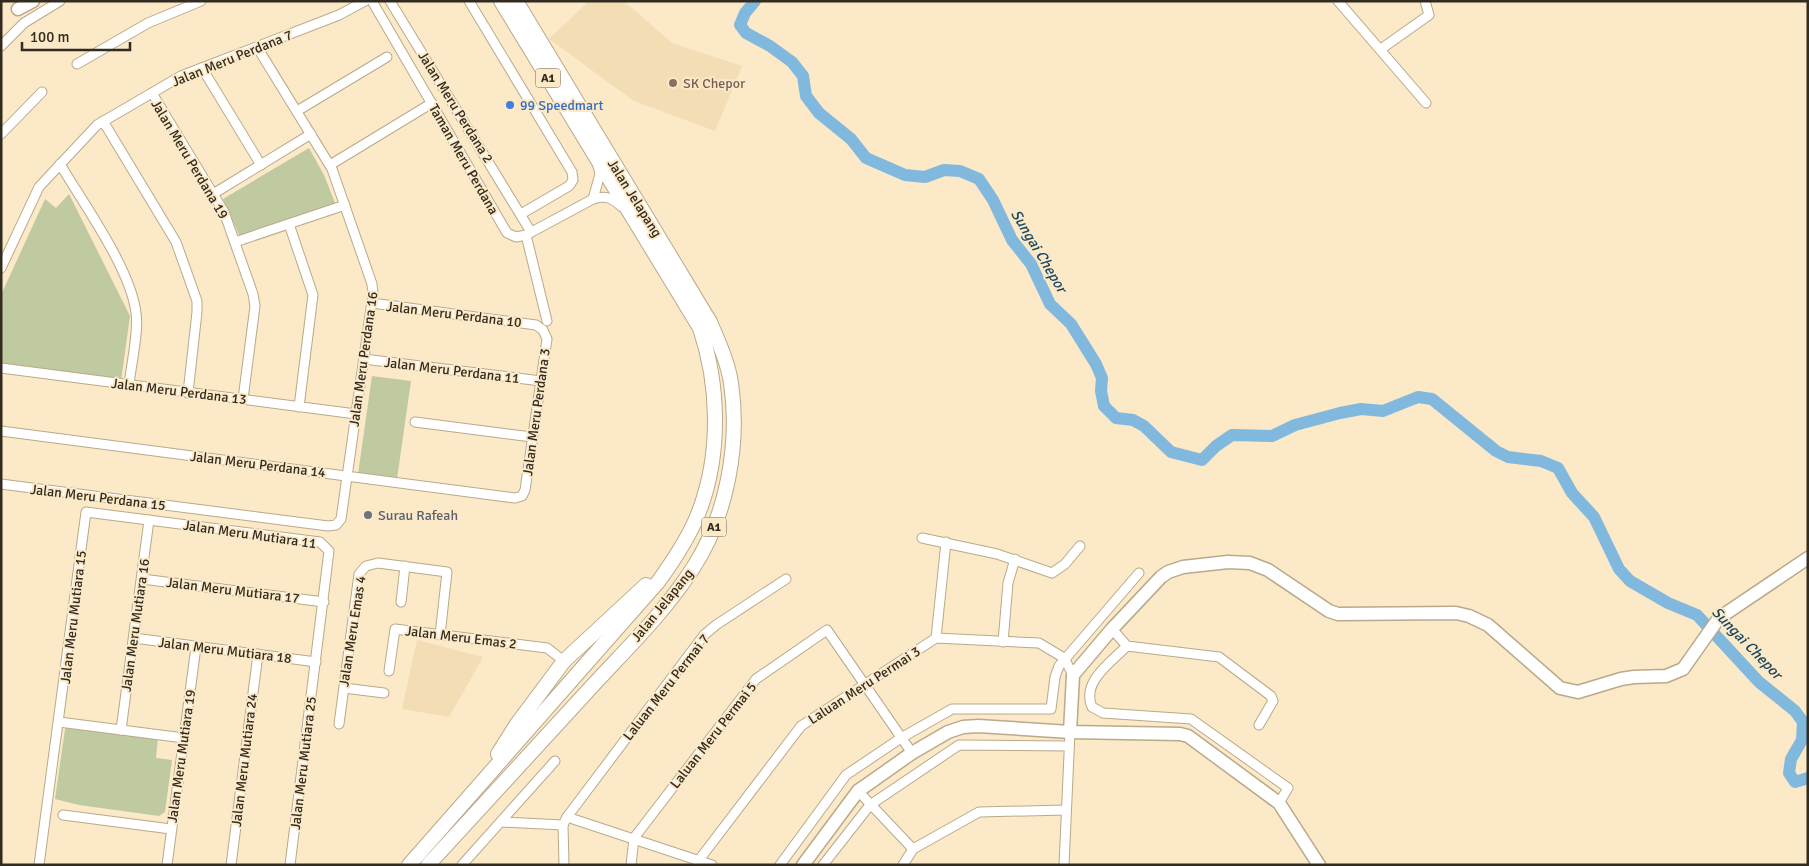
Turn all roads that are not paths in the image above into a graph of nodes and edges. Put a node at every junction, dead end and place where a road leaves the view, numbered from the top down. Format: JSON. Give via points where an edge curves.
{"nodes":[{"id":1,"x":33,"y":1,"type":"edge"},
{"id":2,"x":60,"y":1,"type":"edge"},
{"id":3,"x":201,"y":1,"type":"edge"},
{"id":4,"x":365,"y":1,"type":"edge"},
{"id":5,"x":372,"y":1,"type":"edge"},
{"id":6,"x":390,"y":1,"type":"edge"},
{"id":7,"x":469,"y":1,"type":"edge"},
{"id":8,"x":501,"y":1,"type":"edge"},
{"id":9,"x":516,"y":1,"type":"edge"},
{"id":10,"x":1425,"y":1,"type":"edge"},
{"id":11,"x":1341,"y":2,"type":"edge"},
{"id":12,"x":16,"y":5,"type":"edge"},
{"id":13,"x":353,"y":5,"type":"edge"},
{"id":14,"x":1,"y":46,"type":"edge"},
{"id":15,"x":257,"y":47,"type":"junction"},
{"id":16,"x":1380,"y":49,"type":"junction"},
{"id":17,"x":387,"y":57,"type":"dead end"},
{"id":18,"x":426,"y":59,"type":"junction"},
{"id":19,"x":78,"y":64,"type":"dead end"},
{"id":20,"x":202,"y":68,"type":"junction"},
{"id":21,"x":410,"y":68,"type":"junction"},
{"id":22,"x":42,"y":92,"type":"dead end"},
{"id":23,"x":152,"y":93,"type":"junction"},
{"id":24,"x":432,"y":103,"type":"junction"},
{"id":25,"x":1426,"y":103,"type":"dead end"},
{"id":26,"x":297,"y":111,"type":"junction"},
{"id":27,"x":103,"y":121,"type":"junction"},
{"id":28,"x":1,"y":134,"type":"edge"},
{"id":29,"x":311,"y":134,"type":"junction"},
{"id":30,"x":595,"y":156,"type":"junction"},
{"id":31,"x":60,"y":164,"type":"junction"},
{"id":32,"x":261,"y":165,"type":"junction"},
{"id":33,"x":330,"y":165,"type":"junction"},
{"id":34,"x":213,"y":194,"type":"junction"},
{"id":35,"x":593,"y":199,"type":"junction"},
{"id":36,"x":345,"y":204,"type":"junction"},
{"id":37,"x":521,"y":214,"type":"junction"},
{"id":38,"x":635,"y":218,"type":"junction"},
{"id":39,"x":289,"y":224,"type":"junction"},
{"id":40,"x":528,"y":233,"type":"junction"},
{"id":41,"x":235,"y":242,"type":"junction"},
{"id":42,"x":1,"y":268,"type":"edge"},
{"id":43,"x":372,"y":303,"type":"junction"},
{"id":44,"x":548,"y":321,"type":"dead end"},
{"id":45,"x":536,"y":325,"type":"joint"},
{"id":46,"x":364,"y":359,"type":"junction"},
{"id":47,"x":1,"y":368,"type":"edge"},
{"id":48,"x":541,"y":381,"type":"junction"},
{"id":49,"x":129,"y":385,"type":"junction"},
{"id":50,"x":188,"y":393,"type":"junction"},
{"id":51,"x":243,"y":400,"type":"junction"},
{"id":52,"x":299,"y":406,"type":"junction"},
{"id":53,"x":356,"y":414,"type":"junction"},
{"id":54,"x":415,"y":422,"type":"dead end"},
{"id":55,"x":1,"y":431,"type":"edge"},
{"id":56,"x":532,"y":437,"type":"junction"},
{"id":57,"x":346,"y":476,"type":"junction"},
{"id":58,"x":1,"y":484,"type":"edge"},
{"id":59,"x":515,"y":498,"type":"joint"},
{"id":60,"x":86,"y":512,"type":"joint"},
{"id":61,"x":340,"y":519,"type":"joint"},
{"id":62,"x":149,"y":520,"type":"junction"},
{"id":63,"x":922,"y":538,"type":"dead end"},
{"id":64,"x":946,"y":542,"type":"junction"},
{"id":65,"x":682,"y":546,"type":"junction"},
{"id":66,"x":1080,"y":546,"type":"dead end"},
{"id":67,"x":1808,"y":558,"type":"edge"},
{"id":68,"x":1015,"y":559,"type":"junction"},
{"id":69,"x":405,"y":566,"type":"junction"},
{"id":70,"x":1139,"y":574,"type":"dead end"},
{"id":71,"x":142,"y":578,"type":"junction"},
{"id":72,"x":786,"y":579,"type":"dead end"},
{"id":73,"x":324,"y":602,"type":"junction"},
{"id":74,"x":401,"y":602,"type":"dead end"},
{"id":75,"x":1112,"y":629,"type":"junction"},
{"id":76,"x":440,"y":635,"type":"junction"},
{"id":77,"x":134,"y":638,"type":"junction"},
{"id":78,"x":936,"y":638,"type":"junction"},
{"id":79,"x":1003,"y":642,"type":"junction"},
{"id":80,"x":196,"y":646,"type":"junction"},
{"id":81,"x":1127,"y":646,"type":"junction"},
{"id":82,"x":258,"y":654,"type":"junction"},
{"id":83,"x":1064,"y":658,"type":"junction"},
{"id":84,"x":564,"y":661,"type":"junction"},
{"id":85,"x":316,"y":662,"type":"junction"},
{"id":86,"x":389,"y":671,"type":"dead end"},
{"id":87,"x":1072,"y":675,"type":"junction"},
{"id":88,"x":864,"y":684,"type":"junction"},
{"id":89,"x":344,"y":688,"type":"junction"},
{"id":90,"x":384,"y":694,"type":"dead end"},
{"id":91,"x":59,"y":722,"type":"junction"},
{"id":92,"x":338,"y":724,"type":"dead end"},
{"id":93,"x":1259,"y":725,"type":"dead end"},
{"id":94,"x":121,"y":730,"type":"junction"},
{"id":95,"x":1070,"y":732,"type":"junction"},
{"id":96,"x":184,"y":738,"type":"junction"},
{"id":97,"x":901,"y":738,"type":"junction"},
{"id":98,"x":1069,"y":746,"type":"junction"},
{"id":99,"x":912,"y":753,"type":"junction"},
{"id":100,"x":555,"y":761,"type":"dead end"},
{"id":101,"x":479,"y":785,"type":"junction"},
{"id":102,"x":858,"y":792,"type":"junction"},
{"id":103,"x":1279,"y":803,"type":"junction"},
{"id":104,"x":870,"y":805,"type":"junction"},
{"id":105,"x":1066,"y":810,"type":"junction"},
{"id":106,"x":63,"y":815,"type":"dead end"},
{"id":107,"x":565,"y":821,"type":"junction"},
{"id":108,"x":501,"y":822,"type":"junction"},
{"id":109,"x":171,"y":829,"type":"junction"},
{"id":110,"x":634,"y":838,"type":"junction"},
{"id":111,"x":913,"y":849,"type":"junction"},
{"id":112,"x":699,"y":862,"type":"edge"},
{"id":113,"x":39,"y":865,"type":"edge"},
{"id":114,"x":167,"y":865,"type":"edge"},
{"id":115,"x":231,"y":865,"type":"edge"},
{"id":116,"x":290,"y":865,"type":"edge"},
{"id":117,"x":409,"y":865,"type":"edge"},
{"id":118,"x":428,"y":865,"type":"edge"},
{"id":119,"x":462,"y":865,"type":"edge"},
{"id":120,"x":564,"y":865,"type":"edge"},
{"id":121,"x":631,"y":865,"type":"edge"},
{"id":122,"x":712,"y":865,"type":"edge"},
{"id":123,"x":780,"y":865,"type":"edge"},
{"id":124,"x":803,"y":865,"type":"edge"},
{"id":125,"x":823,"y":865,"type":"edge"},
{"id":126,"x":903,"y":865,"type":"edge"},
{"id":127,"x":1064,"y":865,"type":"edge"},
{"id":128,"x":1319,"y":865,"type":"edge"}],
"edges":[{"from":1,"to":12,"type":"street"},
{"from":2,"to":14,"type":"street","via":[[24,23]]},
{"from":3,"to":19,"type":"street","via":[[148,23]]},
{"from":4,"to":13,"type":"street","name":"Jalan Meru Perdana 7"},
{"from":5,"to":21,"type":"street","name":"Taman Meru Perdana"},
{"from":6,"to":18,"type":"street","name":"Jalan Meru Perdana 2"},
{"from":7,"to":37,"type":"street","via":[[568,164],[573,180],[569,186]]},
{"from":8,"to":30,"type":"main road","name":"Jalan Jelapang","number":"A1"},
{"from":9,"to":118,"type":"main road","name":"Jalan Jelapang","number":"A1","via":[[710,322],[731,381],[730,463],[719,514],[685,581]]},
{"from":10,"to":16,"type":"street","via":[[1428,14]]},
{"from":11,"to":16,"type":"street"},
{"from":13,"to":15,"type":"street","name":"Jalan Meru Perdana 7"},
{"from":15,"to":20,"type":"street","name":"Jalan Meru Perdana 7"},
{"from":15,"to":26,"type":"street","name":"Jalan Meru Perdana 16"},
{"from":16,"to":25,"type":"street"},
{"from":17,"to":26,"type":"street"},
{"from":18,"to":21,"type":"street"},
{"from":18,"to":37,"type":"street","name":"Jalan Meru Perdana 2"},
{"from":20,"to":23,"type":"street","name":"Jalan Meru Perdana 7"},
{"from":20,"to":32,"type":"street"},
{"from":21,"to":24,"type":"street","name":"Taman Meru Perdana"},
{"from":22,"to":28,"type":"street"},
{"from":23,"to":27,"type":"street","name":"Jalan Meru Perdana 7"},
{"from":23,"to":34,"type":"street","name":"Jalan Meru Perdana 19"},
{"from":24,"to":33,"type":"street"},
{"from":24,"to":40,"type":"street","name":"Taman Meru Perdana","via":[[507,234],[516,237]]},
{"from":26,"to":29,"type":"street","name":"Jalan Meru Perdana 16"},
{"from":27,"to":31,"type":"street","name":"Jalan Meru Perdana 7"},
{"from":27,"to":50,"type":"street","via":[[176,242],[196,301]]},
{"from":29,"to":32,"type":"street"},
{"from":29,"to":33,"type":"street","name":"Jalan Meru Perdana 16"},
{"from":30,"to":35,"type":"street","via":[[600,174]]},
{"from":30,"to":38,"type":"main road","name":"Jalan Jelapang","number":"A1"},
{"from":31,"to":42,"type":"street","name":"Jalan Meru Perdana 7","via":[[36,193]]},
{"from":31,"to":49,"type":"street","via":[[121,268],[135,307]]},
{"from":32,"to":34,"type":"street"},
{"from":33,"to":36,"type":"street","name":"Jalan Meru Perdana 16"},
{"from":34,"to":41,"type":"street","name":"Jalan Meru Perdana 19"},
{"from":35,"to":38,"type":"street","via":[[604,196],[613,199]]},
{"from":35,"to":40,"type":"street"},
{"from":36,"to":39,"type":"street"},
{"from":36,"to":43,"type":"street","name":"Jalan Meru Perdana 16","via":[[372,284]]},
{"from":37,"to":40,"type":"street","name":"Jalan Meru Perdana 2"},
{"from":38,"to":65,"type":"main road","name":"Jalan Jelapang","number":"A1","via":[[700,328],[711,372],[715,419],[712,459],[700,509]]},
{"from":39,"to":41,"type":"street"},
{"from":39,"to":52,"type":"street","via":[[313,295]]},
{"from":40,"to":44,"type":"street","name":"Jalan Meru Perdana 2"},
{"from":41,"to":51,"type":"street","name":"Jalan Meru Perdana 19","via":[[255,300]]},
{"from":43,"to":45,"type":"street","name":"Jalan Meru Perdana 10"},
{"from":43,"to":46,"type":"street","name":"Jalan Meru Perdana 16"},
{"from":45,"to":48,"type":"street","name":"Jalan Meru Perdana 3","via":[[547,339]]},
{"from":46,"to":48,"type":"street","name":"Jalan Meru Perdana 11"},
{"from":46,"to":53,"type":"street","name":"Jalan Meru Perdana 16"},
{"from":47,"to":49,"type":"street","name":"Jalan Meru Perdana 13"},
{"from":48,"to":56,"type":"street","name":"Jalan Meru Perdana 3"},
{"from":49,"to":50,"type":"street","name":"Jalan Meru Perdana 13"},
{"from":50,"to":51,"type":"street","name":"Jalan Meru Perdana 13"},
{"from":51,"to":52,"type":"street","name":"Jalan Meru Perdana 13"},
{"from":52,"to":53,"type":"street","name":"Jalan Meru Perdana 13"},
{"from":53,"to":57,"type":"street","name":"Jalan Meru Perdana 16"},
{"from":54,"to":56,"type":"street"},
{"from":55,"to":57,"type":"street","name":"Jalan Meru Perdana 14"},
{"from":56,"to":59,"type":"street","name":"Jalan Meru Perdana 3","via":[[524,493]]},
{"from":57,"to":59,"type":"street","name":"Jalan Meru Perdana 14"},
{"from":57,"to":61,"type":"street","name":"Jalan Meru Perdana 16"},
{"from":58,"to":61,"type":"street","name":"Jalan Meru Perdana 15","via":[[328,526],[336,525]]},
{"from":60,"to":62,"type":"street","name":"Jalan Meru Mutiara 11"},
{"from":60,"to":91,"type":"street","name":"Jalan Meru Mutiara 15"},
{"from":62,"to":71,"type":"street","name":"Jalan Meru Mutiara 16"},
{"from":62,"to":73,"type":"street","name":"Jalan Meru Mutiara 11","via":[[320,542],[330,555]]},
{"from":63,"to":64,"type":"street"},
{"from":64,"to":68,"type":"street"},
{"from":64,"to":78,"type":"street"},
{"from":65,"to":84,"type":"main road","via":[[643,588]]},
{"from":65,"to":101,"type":"main road","name":"Jalan Jelapang","number":"A1","via":[[647,596]]},
{"from":66,"to":68,"type":"street","via":[[1065,564],[1052,573]]},
{"from":67,"to":75,"type":"street","via":[[1719,618],[1702,639],[1690,662],[1676,673],[1634,677],[1578,692],[1560,688],[1488,625],[1470,616],[1456,613],[1338,614],[1268,570],[1250,563],[1228,562],[1168,572]]},
{"from":68,"to":79,"type":"street","via":[[1008,583]]},
{"from":69,"to":74,"type":"street"},
{"from":69,"to":76,"type":"street","name":"Jalan Meru Emas 4","via":[[448,572]]},
{"from":69,"to":89,"type":"street","name":"Jalan Meru Emas 4","via":[[372,563],[361,569]]},
{"from":70,"to":83,"type":"street"},
{"from":71,"to":73,"type":"street","name":"Jalan Meru Mutiara 17"},
{"from":71,"to":77,"type":"street","name":"Jalan Meru Mutiara 16"},
{"from":72,"to":107,"type":"street","name":"Laluan Meru Permai 7","via":[[704,635]]},
{"from":73,"to":85,"type":"street","name":"Jalan Meru Mutiara 11"},
{"from":75,"to":81,"type":"street"},
{"from":75,"to":87,"type":"street"},
{"from":76,"to":84,"type":"street","name":"Jalan Meru Emas 2","via":[[547,648]]},
{"from":76,"to":86,"type":"street","name":"Jalan Meru Emas 2","via":[[395,629]]},
{"from":77,"to":80,"type":"street","name":"Jalan Meru Mutiara 18"},
{"from":77,"to":94,"type":"street","name":"Jalan Meru Mutiara 16"},
{"from":78,"to":79,"type":"street"},
{"from":78,"to":88,"type":"street","name":"Laluan Meru Permai 3"},
{"from":79,"to":83,"type":"street","via":[[1039,643]]},
{"from":80,"to":82,"type":"street","name":"Jalan Meru Mutiara 18"},
{"from":80,"to":96,"type":"street","name":"Jalan Meru Mutiara 19"},
{"from":81,"to":93,"type":"street","via":[[1219,656],[1271,696],[1273,701]]},
{"from":81,"to":103,"type":"street","via":[[1092,684],[1089,693],[1092,707],[1103,713],[1191,719],[1288,788]]},
{"from":82,"to":85,"type":"street","name":"Jalan Meru Mutiara 18"},
{"from":82,"to":115,"type":"street","name":"Jalan Meru Mutiara 24"},
{"from":83,"to":87,"type":"street"},
{"from":83,"to":97,"type":"street","via":[[1056,671],[1052,709],[952,709]]},
{"from":84,"to":101,"type":"main road","via":[[517,724]]},
{"from":85,"to":116,"type":"street","name":"Jalan Meru Mutiara 25"},
{"from":87,"to":95,"type":"street"},
{"from":88,"to":97,"type":"street"},
{"from":88,"to":110,"type":"street","name":"Laluan Meru Permai 5","via":[[827,630],[756,679]]},
{"from":88,"to":112,"type":"street","name":"Laluan Meru Permai 3","via":[[801,726]]},
{"from":89,"to":90,"type":"street"},
{"from":89,"to":92,"type":"street","name":"Jalan Meru Emas 4"},
{"from":91,"to":94,"type":"street"},
{"from":91,"to":113,"type":"street","name":"Jalan Meru Mutiara 15"},
{"from":94,"to":96,"type":"street"},
{"from":95,"to":98,"type":"street"},
{"from":95,"to":99,"type":"street","via":[[963,727]]},
{"from":95,"to":103,"type":"street","via":[[1188,736]]},
{"from":96,"to":109,"type":"street","name":"Jalan Meru Mutiara 19"},
{"from":97,"to":99,"type":"street"},
{"from":97,"to":123,"type":"street","via":[[846,775]]},
{"from":98,"to":104,"type":"street","via":[[959,745]]},
{"from":98,"to":105,"type":"street"},
{"from":99,"to":102,"type":"street"},
{"from":100,"to":108,"type":"street"},
{"from":101,"to":117,"type":"main road","name":"Jalan Jelapang","number":"A1"},
{"from":102,"to":104,"type":"street"},
{"from":102,"to":124,"type":"street"},
{"from":103,"to":128,"type":"street"},
{"from":104,"to":111,"type":"street"},
{"from":104,"to":125,"type":"street"},
{"from":105,"to":111,"type":"street","via":[[979,812]]},
{"from":105,"to":127,"type":"street"},
{"from":106,"to":109,"type":"street"},
{"from":107,"to":108,"type":"street"},
{"from":107,"to":110,"type":"street"},
{"from":107,"to":120,"type":"street"},
{"from":108,"to":119,"type":"street"},
{"from":109,"to":114,"type":"street","name":"Jalan Meru Mutiara 19"},
{"from":110,"to":112,"type":"street"},
{"from":110,"to":121,"type":"street"},
{"from":111,"to":126,"type":"street"},
{"from":112,"to":122,"type":"street"}]}
